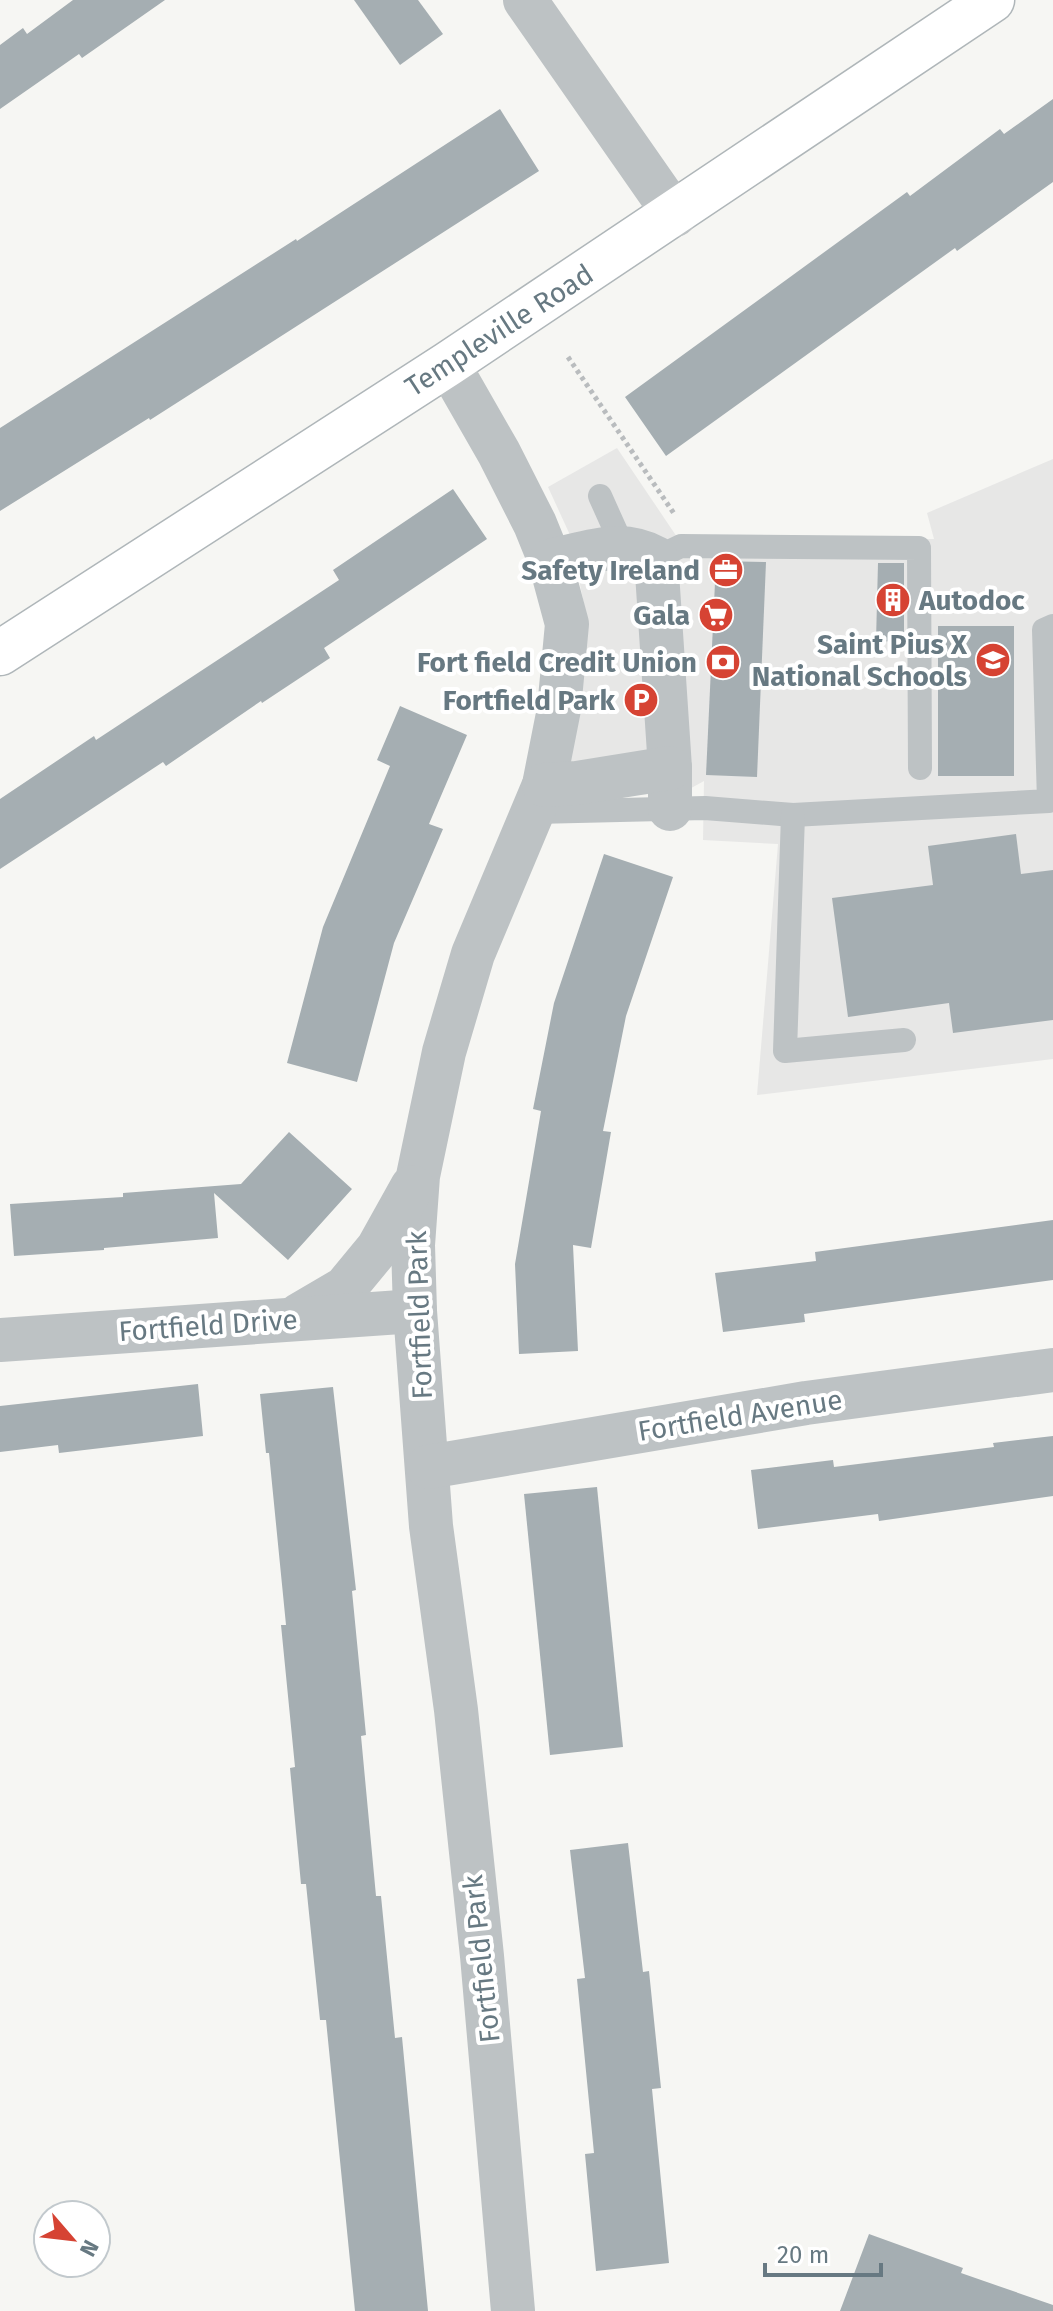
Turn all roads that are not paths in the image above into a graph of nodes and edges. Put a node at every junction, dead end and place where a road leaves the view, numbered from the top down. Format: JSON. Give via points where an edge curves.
{"nodes":[{"id":1,"x":525,"y":0,"type":"edge"},
{"id":2,"x":992,"y":0,"type":"edge"},
{"id":3,"x":675,"y":215,"type":"junction"},
{"id":4,"x":448,"y":364,"type":"junction"},
{"id":5,"x":600,"y":496,"type":"dead end"},
{"id":6,"x":658,"y":550,"type":"junction"},
{"id":7,"x":550,"y":561,"type":"junction"},
{"id":8,"x":1053,"y":626,"type":"edge"},
{"id":9,"x":0,"y":653,"type":"edge"},
{"id":10,"x":920,"y":768,"type":"dead end"},
{"id":11,"x":670,"y":788,"type":"junction"},
{"id":12,"x":540,"y":799,"type":"junction"},
{"id":13,"x":793,"y":815,"type":"junction"},
{"id":14,"x":904,"y":1040,"type":"dead end"},
{"id":15,"x":418,"y":1176,"type":"junction"},
{"id":16,"x":415,"y":1311,"type":"junction"},
{"id":17,"x":294,"y":1318,"type":"junction"},
{"id":18,"x":0,"y":1340,"type":"edge"},
{"id":19,"x":1053,"y":1370,"type":"edge"},
{"id":20,"x":428,"y":1467,"type":"junction"},
{"id":21,"x":513,"y":2311,"type":"edge"}],
"edges":[{"from":1,"to":3,"type":"street"},
{"from":2,"to":3,"type":"main road","name":"Templeville Road"},
{"from":3,"to":4,"type":"main road","name":"Templeville Road"},
{"from":4,"to":7,"type":"street","name":"Fortfield Park","via":[[499,453]]},
{"from":4,"to":9,"type":"main road","name":"Templeville Road"},
{"from":5,"to":6,"type":"lane"},
{"from":6,"to":7,"type":"street"},
{"from":6,"to":10,"type":"lane","via":[[919,548]]},
{"from":6,"to":11,"type":"street"},
{"from":7,"to":12,"type":"street","name":"Fortfield Park","via":[[567,624],[559,709]]},
{"from":8,"to":13,"type":"lane","via":[[1044,630],[1049,801]]},
{"from":11,"to":12,"type":"street","via":[[577,783]]},
{"from":11,"to":13,"type":"lane","via":[[705,808]]},
{"from":12,"to":15,"type":"street","name":"Fortfield Park","via":[[473,954],[444,1052]]},
{"from":13,"to":14,"type":"lane","via":[[785,1051]]},
{"from":15,"to":16,"type":"street","name":"Fortfield Park"},
{"from":15,"to":17,"type":"street","via":[[378,1248],[345,1288]]},
{"from":16,"to":17,"type":"street","name":"Fortfield Drive"},
{"from":16,"to":20,"type":"street","name":"Fortfield Park"},
{"from":17,"to":18,"type":"street","name":"Fortfield Drive"},
{"from":19,"to":20,"type":"street","name":"Fortfield Avenue","via":[[806,1403]]},
{"from":20,"to":21,"type":"street","name":"Fortfield Park","via":[[482,1956]]}]}
